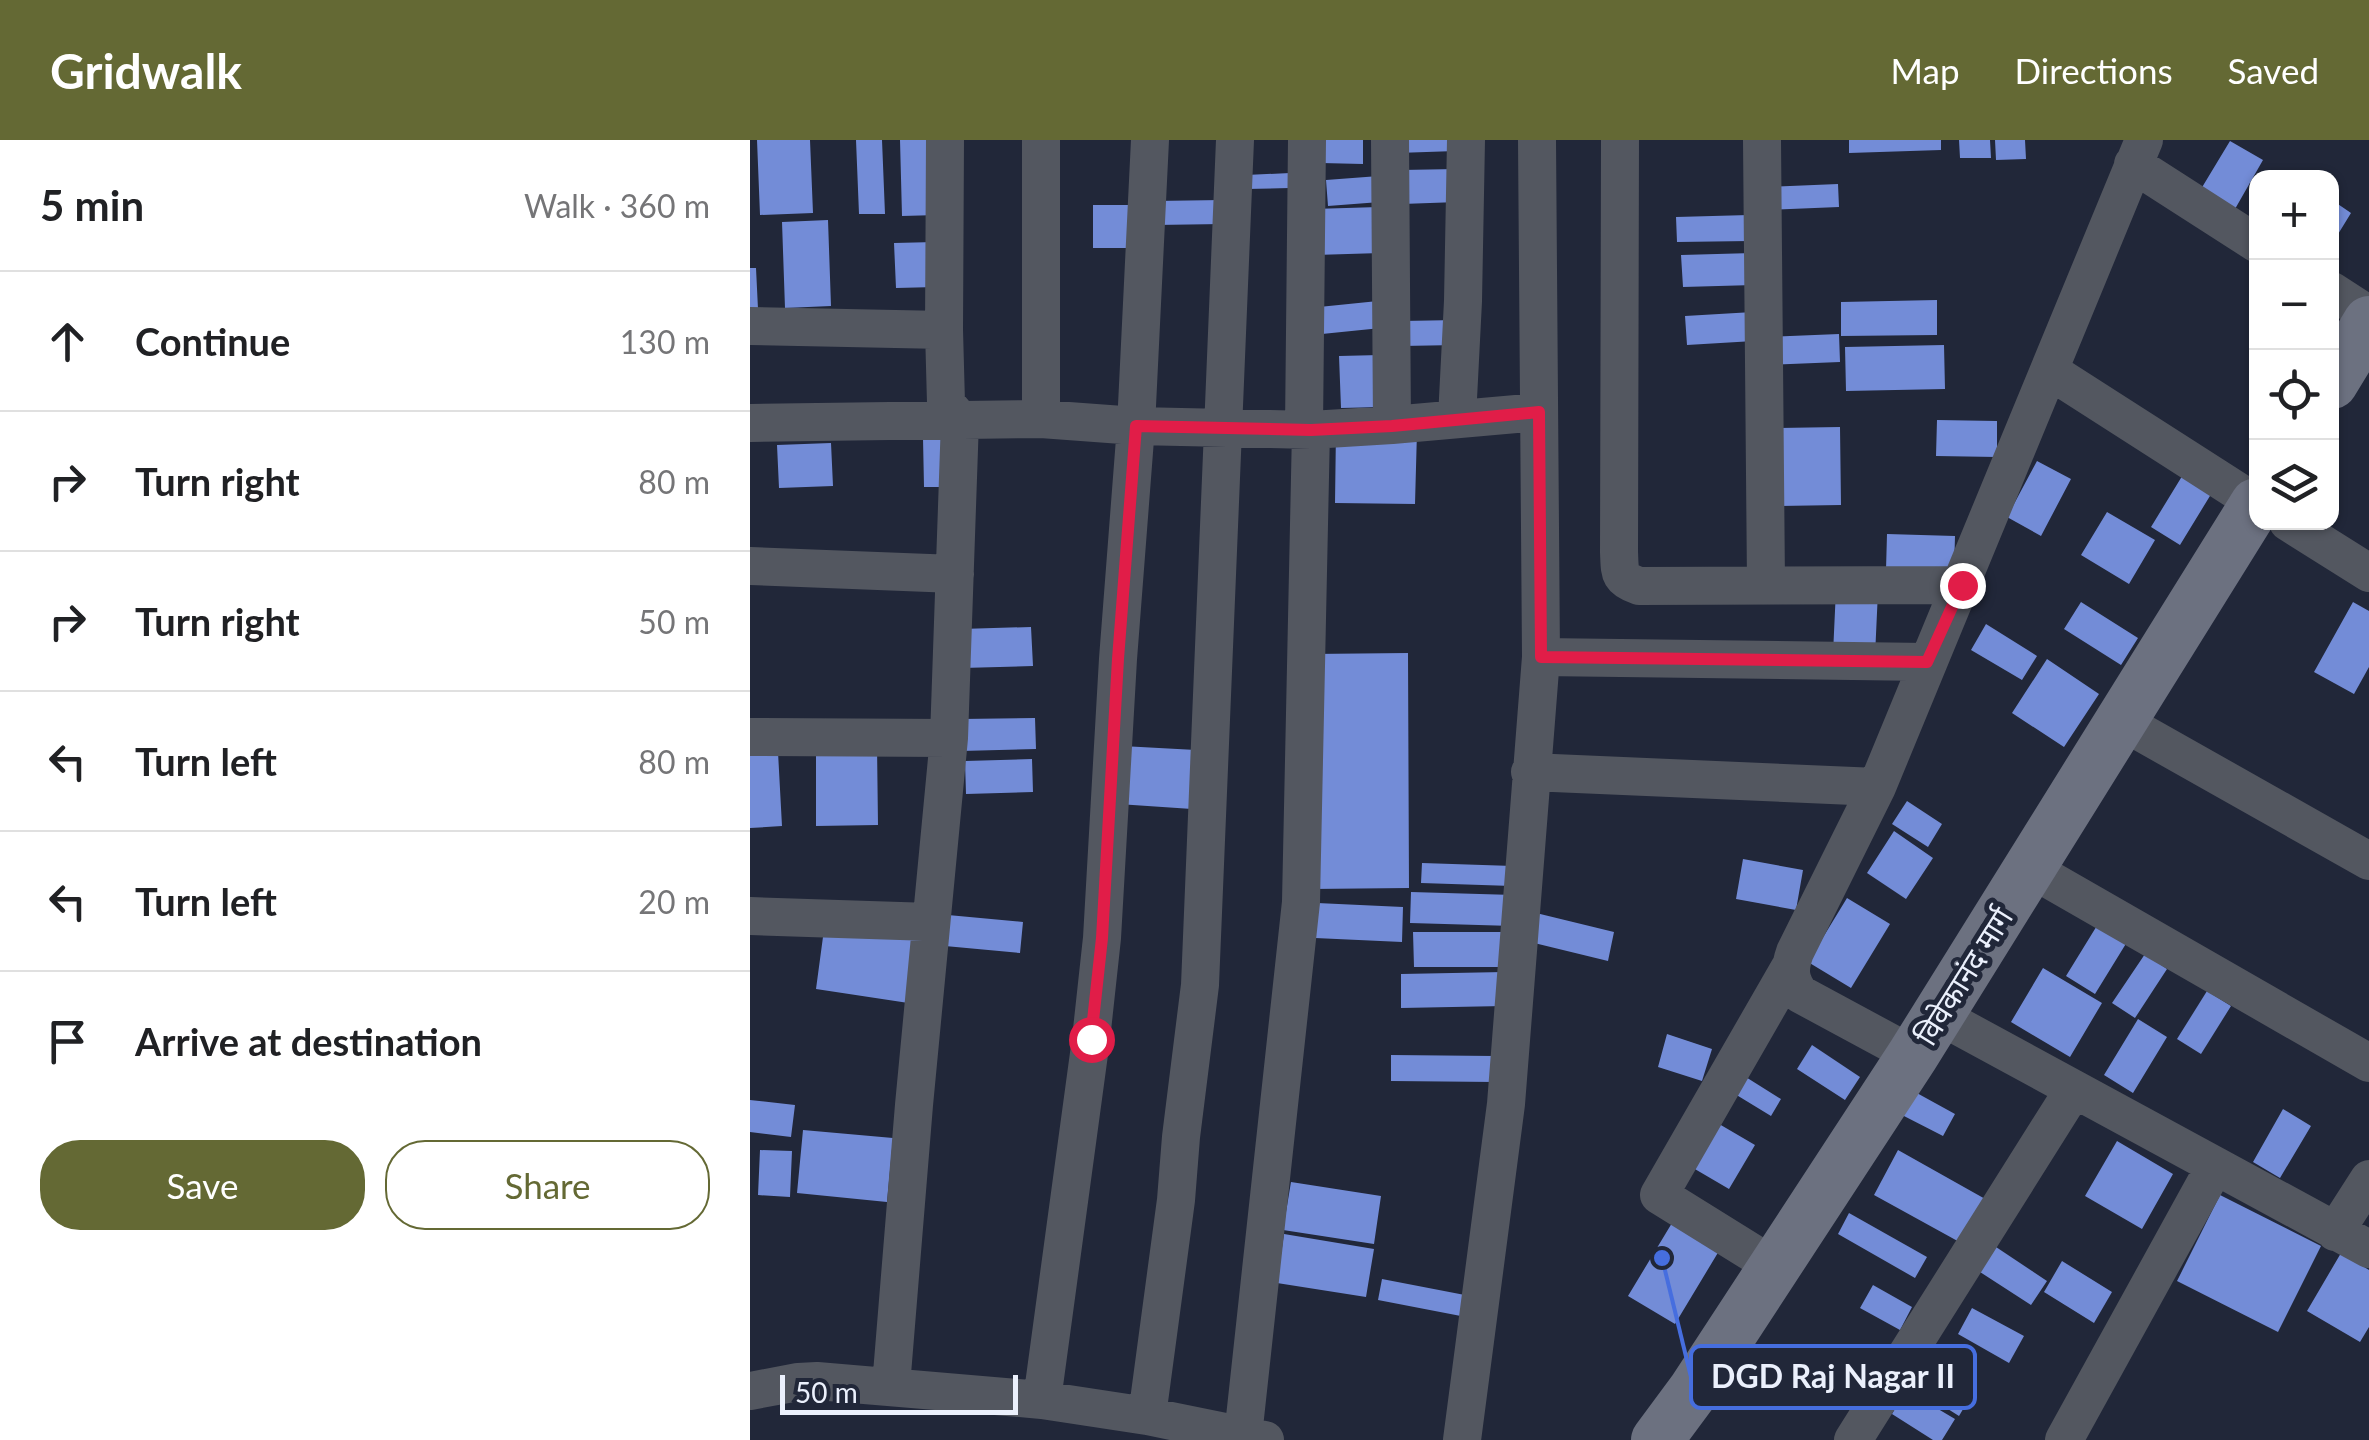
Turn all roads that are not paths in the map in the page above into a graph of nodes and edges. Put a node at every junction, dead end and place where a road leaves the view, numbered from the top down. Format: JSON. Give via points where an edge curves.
{"nodes":[{"id":1,"x":945,"y":140,"type":"edge"},
{"id":2,"x":1041,"y":140,"type":"edge"},
{"id":3,"x":1150,"y":140,"type":"edge"},
{"id":4,"x":1235,"y":140,"type":"edge"},
{"id":5,"x":1307,"y":140,"type":"edge"},
{"id":6,"x":1390,"y":140,"type":"edge"},
{"id":7,"x":1466,"y":140,"type":"edge"},
{"id":8,"x":1538,"y":140,"type":"edge"},
{"id":9,"x":1620,"y":140,"type":"edge"},
{"id":10,"x":1762,"y":140,"type":"edge"},
{"id":11,"x":2138,"y":152,"type":"edge"},
{"id":12,"x":2249,"y":238,"type":"edge"},
{"id":13,"x":2339,"y":296,"type":"edge"},
{"id":14,"x":2369,"y":319,"type":"edge"},
{"id":15,"x":750,"y":326,"type":"edge"},
{"id":16,"x":944,"y":330,"type":"junction"},
{"id":17,"x":2050,"y":371,"type":"junction"},
{"id":18,"x":2339,"y":371,"type":"edge"},
{"id":19,"x":1539,"y":412,"type":"junction"},
{"id":20,"x":1457,"y":418,"type":"junction"},
{"id":21,"x":1041,"y":419,"type":"junction"},
{"id":22,"x":960,"y":420,"type":"junction"},
{"id":23,"x":750,"y":423,"type":"edge"},
{"id":24,"x":1136,"y":426,"type":"junction"},
{"id":25,"x":1392,"y":426,"type":"junction"},
{"id":26,"x":1223,"y":428,"type":"junction"},
{"id":27,"x":1308,"y":429,"type":"junction"},
{"id":28,"x":2249,"y":499,"type":"edge"},
{"id":29,"x":2249,"y":515,"type":"edge"},
{"id":30,"x":2301,"y":530,"type":"edge"},
{"id":31,"x":750,"y":566,"type":"edge"},
{"id":32,"x":2369,"y":573,"type":"edge"},
{"id":33,"x":955,"y":574,"type":"junction"},
{"id":34,"x":1766,"y":584,"type":"junction"},
{"id":35,"x":1962,"y":585,"type":"junction"},
{"id":36,"x":1541,"y":657,"type":"junction"},
{"id":37,"x":1927,"y":662,"type":"junction"},
{"id":38,"x":2121,"y":721,"type":"junction"},
{"id":39,"x":750,"y":737,"type":"edge"},
{"id":40,"x":949,"y":738,"type":"junction"},
{"id":41,"x":1530,"y":772,"type":"junction"},
{"id":42,"x":1876,"y":787,"type":"junction"},
{"id":43,"x":2369,"y":861,"type":"edge"},
{"id":44,"x":2030,"y":869,"type":"junction"},
{"id":45,"x":750,"y":916,"type":"edge"},
{"id":46,"x":931,"y":922,"type":"junction"},
{"id":47,"x":1790,"y":969,"type":"junction"},
{"id":48,"x":1926,"y":1035,"type":"junction"},
{"id":49,"x":2369,"y":1063,"type":"edge"},
{"id":50,"x":2074,"y":1089,"type":"junction"},
{"id":51,"x":2215,"y":1166,"type":"junction"},
{"id":52,"x":2369,"y":1180,"type":"edge"},
{"id":53,"x":2336,"y":1232,"type":"junction"},
{"id":54,"x":2369,"y":1249,"type":"edge"},
{"id":55,"x":1775,"y":1267,"type":"junction"},
{"id":56,"x":891,"y":1386,"type":"junction"},
{"id":57,"x":750,"y":1392,"type":"edge"},
{"id":58,"x":1042,"y":1400,"type":"junction"},
{"id":59,"x":1146,"y":1416,"type":"junction"},
{"id":60,"x":1254,"y":1438,"type":"edge"},
{"id":61,"x":1462,"y":1440,"type":"edge"},
{"id":62,"x":1657,"y":1440,"type":"edge"},
{"id":63,"x":1853,"y":1440,"type":"edge"},
{"id":64,"x":2064,"y":1440,"type":"edge"}],
"edges":[{"from":1,"to":16,"type":"street"},
{"from":2,"to":21,"type":"street"},
{"from":3,"to":24,"type":"street"},
{"from":4,"to":26,"type":"street"},
{"from":5,"to":27,"type":"street"},
{"from":6,"to":25,"type":"street"},
{"from":7,"to":20,"type":"street"},
{"from":8,"to":19,"type":"street"},
{"from":9,"to":34,"type":"street","via":[[1620,573],[1639,586]]},
{"from":10,"to":34,"type":"street"},
{"from":11,"to":12,"type":"street"},
{"from":11,"to":17,"type":"street"},
{"from":13,"to":14,"type":"street"},
{"from":14,"to":18,"type":"street"},
{"from":15,"to":16,"type":"street"},
{"from":16,"to":22,"type":"street","via":[[946,403]]},
{"from":17,"to":28,"type":"street"},
{"from":17,"to":35,"type":"street"},
{"from":19,"to":20,"type":"street"},
{"from":19,"to":36,"type":"street"},
{"from":20,"to":25,"type":"street"},
{"from":21,"to":22,"type":"street"},
{"from":21,"to":24,"type":"street"},
{"from":22,"to":23,"type":"street"},
{"from":22,"to":33,"type":"street"},
{"from":24,"to":26,"type":"street"},
{"from":24,"to":58,"type":"street","via":[[1102,938]]},
{"from":25,"to":27,"type":"street"},
{"from":26,"to":27,"type":"street"},
{"from":26,"to":59,"type":"street","via":[[1200,985]]},
{"from":27,"to":60,"type":"street","via":[[1302,902],[1282,1058]]},
{"from":29,"to":38,"type":"street","name":"विवेकानंद मार्ग"},
{"from":30,"to":32,"type":"street"},
{"from":31,"to":33,"type":"street"},
{"from":33,"to":40,"type":"street"},
{"from":34,"to":35,"type":"street"},
{"from":35,"to":37,"type":"street"},
{"from":36,"to":37,"type":"street"},
{"from":36,"to":41,"type":"street"},
{"from":37,"to":42,"type":"street"},
{"from":38,"to":43,"type":"street"},
{"from":38,"to":44,"type":"street","name":"विवेकानंद मार्ग"},
{"from":39,"to":40,"type":"street"},
{"from":40,"to":46,"type":"street"},
{"from":41,"to":42,"type":"street"},
{"from":41,"to":61,"type":"street","via":[[1506,1104]]},
{"from":42,"to":47,"type":"street"},
{"from":44,"to":48,"type":"street","name":"विवेकानंद मार्ग"},
{"from":44,"to":49,"type":"street"},
{"from":45,"to":46,"type":"street"},
{"from":46,"to":56,"type":"street"},
{"from":47,"to":48,"type":"street","via":[[1800,994]]},
{"from":47,"to":55,"type":"street","via":[[1659,1195]]},
{"from":48,"to":50,"type":"street"},
{"from":48,"to":55,"type":"street","name":"विवेकानंद मार्ग"},
{"from":50,"to":51,"type":"street"},
{"from":50,"to":63,"type":"street"},
{"from":51,"to":53,"type":"street"},
{"from":51,"to":64,"type":"street"},
{"from":52,"to":53,"type":"street"},
{"from":53,"to":54,"type":"street"},
{"from":55,"to":62,"type":"street","name":"विवेकानंद मार्ग"},
{"from":56,"to":57,"type":"street","via":[[817,1381]]},
{"from":56,"to":58,"type":"street"},
{"from":58,"to":59,"type":"street"},
{"from":59,"to":60,"type":"street"}]}
